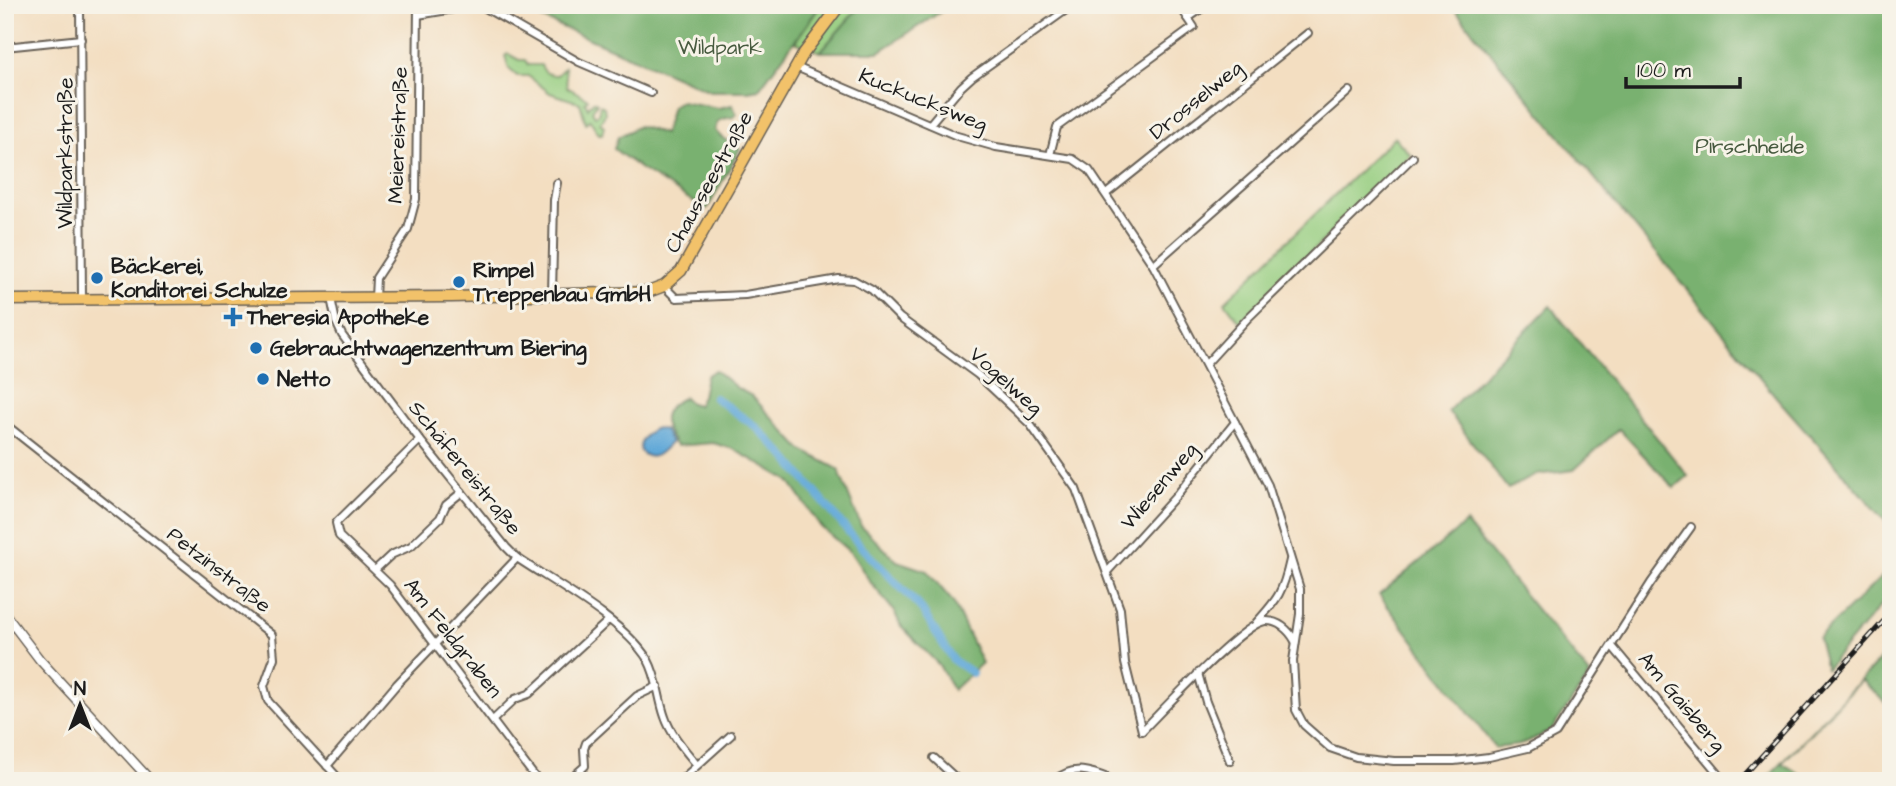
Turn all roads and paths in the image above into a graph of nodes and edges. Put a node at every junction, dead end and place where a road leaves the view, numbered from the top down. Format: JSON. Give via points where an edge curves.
{"nodes":[{"id":1,"x":80,"y":5,"type":"edge"},
{"id":2,"x":418,"y":5,"type":"edge"},
{"id":3,"x":479,"y":5,"type":"edge"},
{"id":4,"x":840,"y":5,"type":"edge"},
{"id":5,"x":1073,"y":5,"type":"edge"},
{"id":6,"x":1179,"y":5,"type":"edge"},
{"id":7,"x":1207,"y":5,"type":"edge"},
{"id":8,"x":418,"y":15,"type":"junction"},
{"id":9,"x":1188,"y":18,"type":"junction"},
{"id":10,"x":1308,"y":33,"type":"dead end"},
{"id":11,"x":81,"y":39,"type":"junction"},
{"id":12,"x":5,"y":47,"type":"edge"},
{"id":13,"x":796,"y":67,"type":"junction"},
{"id":14,"x":1349,"y":91,"type":"dead end"},
{"id":15,"x":651,"y":93,"type":"dead end"},
{"id":16,"x":930,"y":124,"type":"junction"},
{"id":17,"x":1050,"y":155,"type":"junction"},
{"id":18,"x":1413,"y":157,"type":"dead end"},
{"id":19,"x":557,"y":183,"type":"dead end"},
{"id":20,"x":1106,"y":194,"type":"junction"},
{"id":21,"x":1153,"y":265,"type":"junction"},
{"id":22,"x":664,"y":286,"type":"junction"},
{"id":23,"x":552,"y":295,"type":"junction"},
{"id":24,"x":331,"y":298,"type":"junction"},
{"id":25,"x":375,"y":298,"type":"junction"},
{"id":26,"x":5,"y":300,"type":"edge"},
{"id":27,"x":82,"y":300,"type":"junction"},
{"id":28,"x":1206,"y":364,"type":"junction"},
{"id":29,"x":1235,"y":422,"type":"junction"},
{"id":30,"x":5,"y":424,"type":"edge"},
{"id":31,"x":420,"y":440,"type":"junction"},
{"id":32,"x":462,"y":492,"type":"junction"},
{"id":33,"x":1691,"y":527,"type":"dead end"},
{"id":34,"x":1291,"y":557,"type":"junction"},
{"id":35,"x":517,"y":558,"type":"junction"},
{"id":36,"x":376,"y":569,"type":"junction"},
{"id":37,"x":1107,"y":572,"type":"junction"},
{"id":38,"x":1300,"y":589,"type":"joint"},
{"id":39,"x":5,"y":614,"type":"edge"},
{"id":40,"x":608,"y":620,"type":"junction"},
{"id":41,"x":1255,"y":624,"type":"junction"},
{"id":42,"x":1296,"y":641,"type":"junction"},
{"id":43,"x":435,"y":643,"type":"junction"},
{"id":44,"x":1612,"y":646,"type":"junction"},
{"id":45,"x":1198,"y":673,"type":"junction"},
{"id":46,"x":658,"y":686,"type":"junction"},
{"id":47,"x":493,"y":720,"type":"junction"},
{"id":48,"x":731,"y":735,"type":"dead end"},
{"id":49,"x":934,"y":758,"type":"dead end"},
{"id":50,"x":1230,"y":761,"type":"dead end"},
{"id":51,"x":697,"y":765,"type":"junction"},
{"id":52,"x":327,"y":766,"type":"junction"},
{"id":53,"x":151,"y":781,"type":"edge"},
{"id":54,"x":341,"y":781,"type":"edge"},
{"id":55,"x":538,"y":781,"type":"edge"},
{"id":56,"x":568,"y":781,"type":"edge"},
{"id":57,"x":680,"y":781,"type":"edge"},
{"id":58,"x":959,"y":781,"type":"edge"},
{"id":59,"x":1054,"y":781,"type":"edge"},
{"id":60,"x":1115,"y":781,"type":"edge"},
{"id":61,"x":1721,"y":781,"type":"edge"}],
"edges":[{"from":1,"to":11,"type":"street","name":"Wildparkstraße"},
{"from":2,"to":8,"type":"street","name":"Meiereistraße"},
{"from":3,"to":8,"type":"street"},
{"from":3,"to":15,"type":"street","via":[[579,62]]},
{"from":4,"to":13,"type":"main road","name":"Chausseestraße"},
{"from":5,"to":16,"type":"street","via":[[972,77]]},
{"from":6,"to":9,"type":"street"},
{"from":7,"to":9,"type":"street"},
{"from":8,"to":25,"type":"street","name":"Meiereistraße","via":[[416,199],[408,229],[376,278]]},
{"from":9,"to":17,"type":"street","via":[[1194,27],[1057,128]]},
{"from":10,"to":20,"type":"street","name":"Drosselweg"},
{"from":11,"to":12,"type":"street"},
{"from":11,"to":27,"type":"street","name":"Wildparkstraße"},
{"from":13,"to":16,"type":"street","name":"Kuckucksweg"},
{"from":13,"to":22,"type":"main road","name":"Chausseestraße","via":[[681,271]]},
{"from":14,"to":21,"type":"street"},
{"from":16,"to":17,"type":"street","name":"Kuckucksweg","via":[[996,147]]},
{"from":17,"to":20,"type":"street","name":"Kuckucksweg","via":[[1073,159],[1089,170]]},
{"from":18,"to":28,"type":"street"},
{"from":19,"to":23,"type":"street"},
{"from":20,"to":21,"type":"street","name":"Kuckucksweg"},
{"from":21,"to":28,"type":"street","name":"Kuckucksweg"},
{"from":22,"to":23,"type":"main road","via":[[634,294]]},
{"from":22,"to":37,"type":"street","name":"Vogelweg","via":[[676,298],[745,295],[839,279],[855,280],[872,290],[900,318],[978,375],[1030,424],[1076,489]]},
{"from":23,"to":25,"type":"main road"},
{"from":24,"to":25,"type":"main road"},
{"from":24,"to":27,"type":"main road"},
{"from":24,"to":31,"type":"street","name":"Schäfereistraße","via":[[342,335]]},
{"from":26,"to":27,"type":"main road"},
{"from":28,"to":29,"type":"street","name":"Kuckucksweg"},
{"from":29,"to":34,"type":"street","name":"Kuckucksweg","via":[[1268,485]]},
{"from":29,"to":37,"type":"street","name":"Wiesenweg"},
{"from":30,"to":52,"type":"street","name":"Petzinstraße","via":[[272,635],[274,658],[264,686],[268,701]]},
{"from":31,"to":32,"type":"street","name":"Schäfereistraße"},
{"from":31,"to":36,"type":"street","name":"Am Feldgraben","via":[[336,523],[339,536]]},
{"from":32,"to":35,"type":"street","name":"Schäfereistraße"},
{"from":32,"to":36,"type":"street","via":[[411,546]]},
{"from":33,"to":44,"type":"street","name":"Am Gaisberg"},
{"from":34,"to":38,"type":"street","name":"Kuckucksweg"},
{"from":34,"to":41,"type":"street","via":[[1278,600]]},
{"from":35,"to":40,"type":"street","name":"Schäfereistraße"},
{"from":35,"to":43,"type":"street"},
{"from":36,"to":43,"type":"street","name":"Am Feldgraben"},
{"from":37,"to":45,"type":"street","name":"Vogelweg","via":[[1120,609],[1125,663],[1142,731]]},
{"from":38,"to":42,"type":"street","name":"Am Gaisberg"},
{"from":39,"to":53,"type":"street","via":[[40,660]]},
{"from":40,"to":46,"type":"street","name":"Schäfereistraße","via":[[648,661]]},
{"from":40,"to":47,"type":"street"},
{"from":41,"to":42,"type":"street","via":[[1280,625]]},
{"from":41,"to":45,"type":"street"},
{"from":42,"to":44,"type":"street","name":"Am Gaisberg","via":[[1293,682],[1296,710],[1304,725],[1330,748],[1356,757],[1403,761],[1489,757],[1528,748],[1556,733]]},
{"from":43,"to":47,"type":"street","name":"Am Feldgraben"},
{"from":43,"to":52,"type":"street"},
{"from":44,"to":61,"type":"street","name":"Am Gaisberg"},
{"from":45,"to":50,"type":"street"},
{"from":46,"to":51,"type":"street","name":"Schäfereistraße","via":[[674,737]]},
{"from":46,"to":56,"type":"street","via":[[637,696],[586,743],[585,766]]},
{"from":47,"to":55,"type":"street","name":"Am Feldgraben"},
{"from":48,"to":51,"type":"street"},
{"from":49,"to":58,"type":"street"},
{"from":51,"to":57,"type":"street"},
{"from":52,"to":54,"type":"street","name":"Petzinstraße"},
{"from":59,"to":60,"type":"street","via":[[1076,769]]}]}
